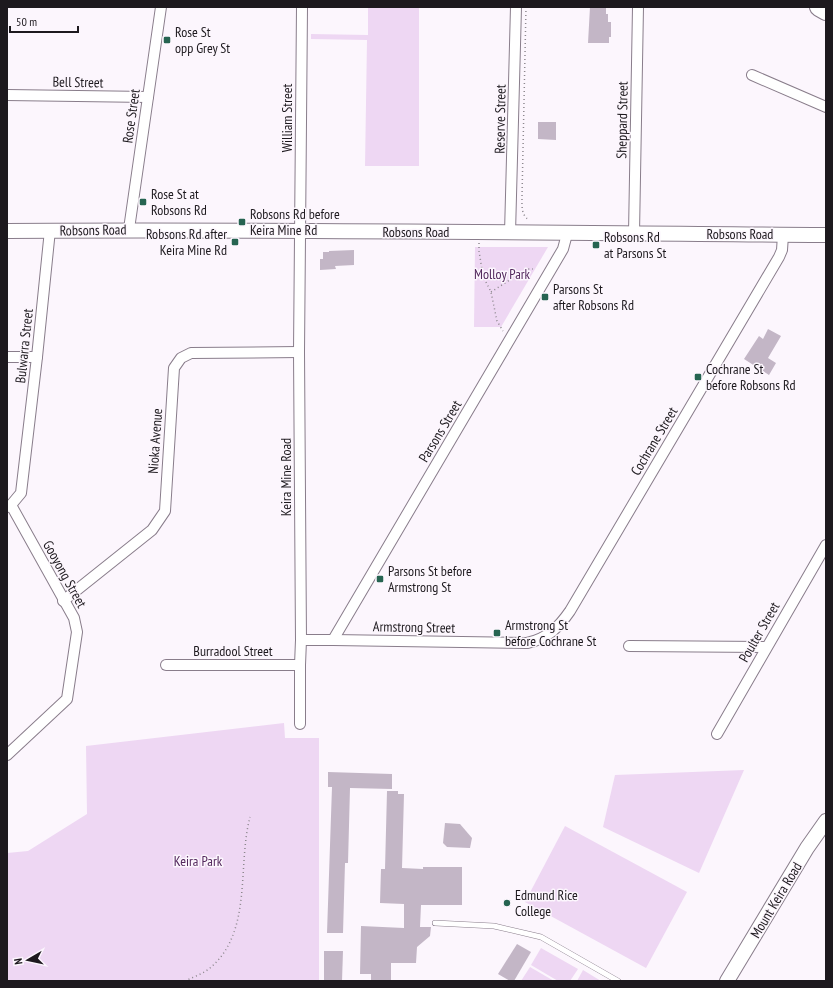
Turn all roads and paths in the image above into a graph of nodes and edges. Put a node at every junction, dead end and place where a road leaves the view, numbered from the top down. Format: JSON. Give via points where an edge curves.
{"nodes":[{"id":1,"x":161,"y":7,"type":"edge"},
{"id":2,"x":302,"y":7,"type":"edge"},
{"id":3,"x":516,"y":7,"type":"edge"},
{"id":4,"x":526,"y":7,"type":"edge"},
{"id":5,"x":638,"y":7,"type":"edge"},
{"id":6,"x":820,"y":7,"type":"edge"},
{"id":7,"x":826,"y":11,"type":"edge"},
{"id":8,"x":752,"y":75,"type":"dead end"},
{"id":9,"x":7,"y":95,"type":"edge"},
{"id":10,"x":148,"y":97,"type":"junction"},
{"id":11,"x":826,"y":107,"type":"edge"},
{"id":12,"x":534,"y":220,"type":"dead end"},
{"id":13,"x":129,"y":229,"type":"junction"},
{"id":14,"x":7,"y":230,"type":"edge"},
{"id":15,"x":50,"y":230,"type":"junction"},
{"id":16,"x":301,"y":230,"type":"junction"},
{"id":17,"x":510,"y":233,"type":"junction"},
{"id":18,"x":634,"y":233,"type":"junction"},
{"id":19,"x":567,"y":234,"type":"junction"},
{"id":20,"x":783,"y":234,"type":"junction"},
{"id":21,"x":826,"y":235,"type":"edge"},
{"id":22,"x":479,"y":242,"type":"dead end"},
{"id":23,"x":533,"y":269,"type":"dead end"},
{"id":24,"x":491,"y":292,"type":"junction"},
{"id":25,"x":510,"y":341,"type":"junction"},
{"id":26,"x":299,"y":352,"type":"junction"},
{"id":27,"x":7,"y":357,"type":"edge"},
{"id":28,"x":37,"y":357,"type":"junction"},
{"id":29,"x":9,"y":506,"type":"edge"},
{"id":30,"x":826,"y":545,"type":"edge"},
{"id":31,"x":63,"y":601,"type":"junction"},
{"id":32,"x":301,"y":640,"type":"junction"},
{"id":33,"x":333,"y":640,"type":"junction"},
{"id":34,"x":527,"y":643,"type":"joint"},
{"id":35,"x":629,"y":646,"type":"dead end"},
{"id":36,"x":766,"y":647,"type":"junction"},
{"id":37,"x":166,"y":665,"type":"dead end"},
{"id":38,"x":300,"y":665,"type":"junction"},
{"id":39,"x":300,"y":724,"type":"dead end"},
{"id":40,"x":717,"y":734,"type":"dead end"},
{"id":41,"x":7,"y":755,"type":"edge"},
{"id":42,"x":250,"y":817,"type":"dead end"},
{"id":43,"x":826,"y":821,"type":"edge"},
{"id":44,"x":435,"y":922,"type":"dead end"},
{"id":45,"x":185,"y":981,"type":"edge"},
{"id":46,"x":618,"y":981,"type":"edge"},
{"id":47,"x":727,"y":981,"type":"edge"}],
"edges":[{"from":1,"to":10,"type":"street","name":"Rose Street"},
{"from":2,"to":16,"type":"street","name":"William Street"},
{"from":3,"to":17,"type":"street","name":"Reserve Street"},
{"from":4,"to":12,"type":"path","via":[[522,205],[524,217]]},
{"from":5,"to":18,"type":"street","name":"Sheppard Street"},
{"from":6,"to":7,"type":"highway"},
{"from":8,"to":11,"type":"street"},
{"from":9,"to":10,"type":"street","name":"Bell Street"},
{"from":10,"to":13,"type":"street","name":"Rose Street"},
{"from":13,"to":15,"type":"main road","name":"Robsons Road"},
{"from":13,"to":16,"type":"main road","name":"Robsons Road"},
{"from":14,"to":15,"type":"main road","name":"Robsons Road"},
{"from":15,"to":28,"type":"street","name":"Bulwarra Street"},
{"from":16,"to":17,"type":"main road","name":"Robsons Road"},
{"from":16,"to":26,"type":"street","name":"Keira Mine Road"},
{"from":17,"to":19,"type":"main road","name":"Robsons Road"},
{"from":18,"to":19,"type":"main road","name":"Robsons Road"},
{"from":18,"to":20,"type":"main road","name":"Robsons Road"},
{"from":19,"to":25,"type":"street","name":"Parsons Street","via":[[563,249]]},
{"from":20,"to":21,"type":"main road","name":"Robsons Road"},
{"from":20,"to":34,"type":"street","name":"Cochrane Street","via":[[780,257],[570,611],[556,629],[542,639]]},
{"from":22,"to":24,"type":"path","via":[[484,276]]},
{"from":23,"to":24,"type":"path","via":[[527,269]]},
{"from":24,"to":25,"type":"path","via":[[497,321]]},
{"from":25,"to":33,"type":"street","name":"Parsons Street"},
{"from":26,"to":31,"type":"street","name":"Nioka Avenue","via":[[191,353],[180,358],[174,368],[165,511],[152,530]]},
{"from":26,"to":32,"type":"street","name":"Keira Mine Road"},
{"from":27,"to":28,"type":"street"},
{"from":28,"to":29,"type":"street","name":"Bulwarra Street","via":[[21,493]]},
{"from":29,"to":31,"type":"street","name":"Gooyong Street"},
{"from":30,"to":36,"type":"street","name":"Poulter Street"},
{"from":31,"to":41,"type":"street","name":"Gooyong Street","via":[[74,618],[78,632],[67,699]]},
{"from":32,"to":33,"type":"street","name":"Armstrong Street"},
{"from":32,"to":38,"type":"street","name":"Keira Mine Road"},
{"from":33,"to":34,"type":"street","name":"Armstrong Street"},
{"from":35,"to":36,"type":"street"},
{"from":36,"to":40,"type":"street","name":"Poulter Street"},
{"from":37,"to":38,"type":"street","name":"Burradool Street"},
{"from":38,"to":39,"type":"street","name":"Keira Mine Road"},
{"from":42,"to":45,"type":"path","via":[[239,914],[233,936],[228,948],[209,969]]},
{"from":43,"to":47,"type":"main road","name":"Mount Keira Road"},
{"from":44,"to":46,"type":"lane","via":[[494,926],[540,937]]}]}
